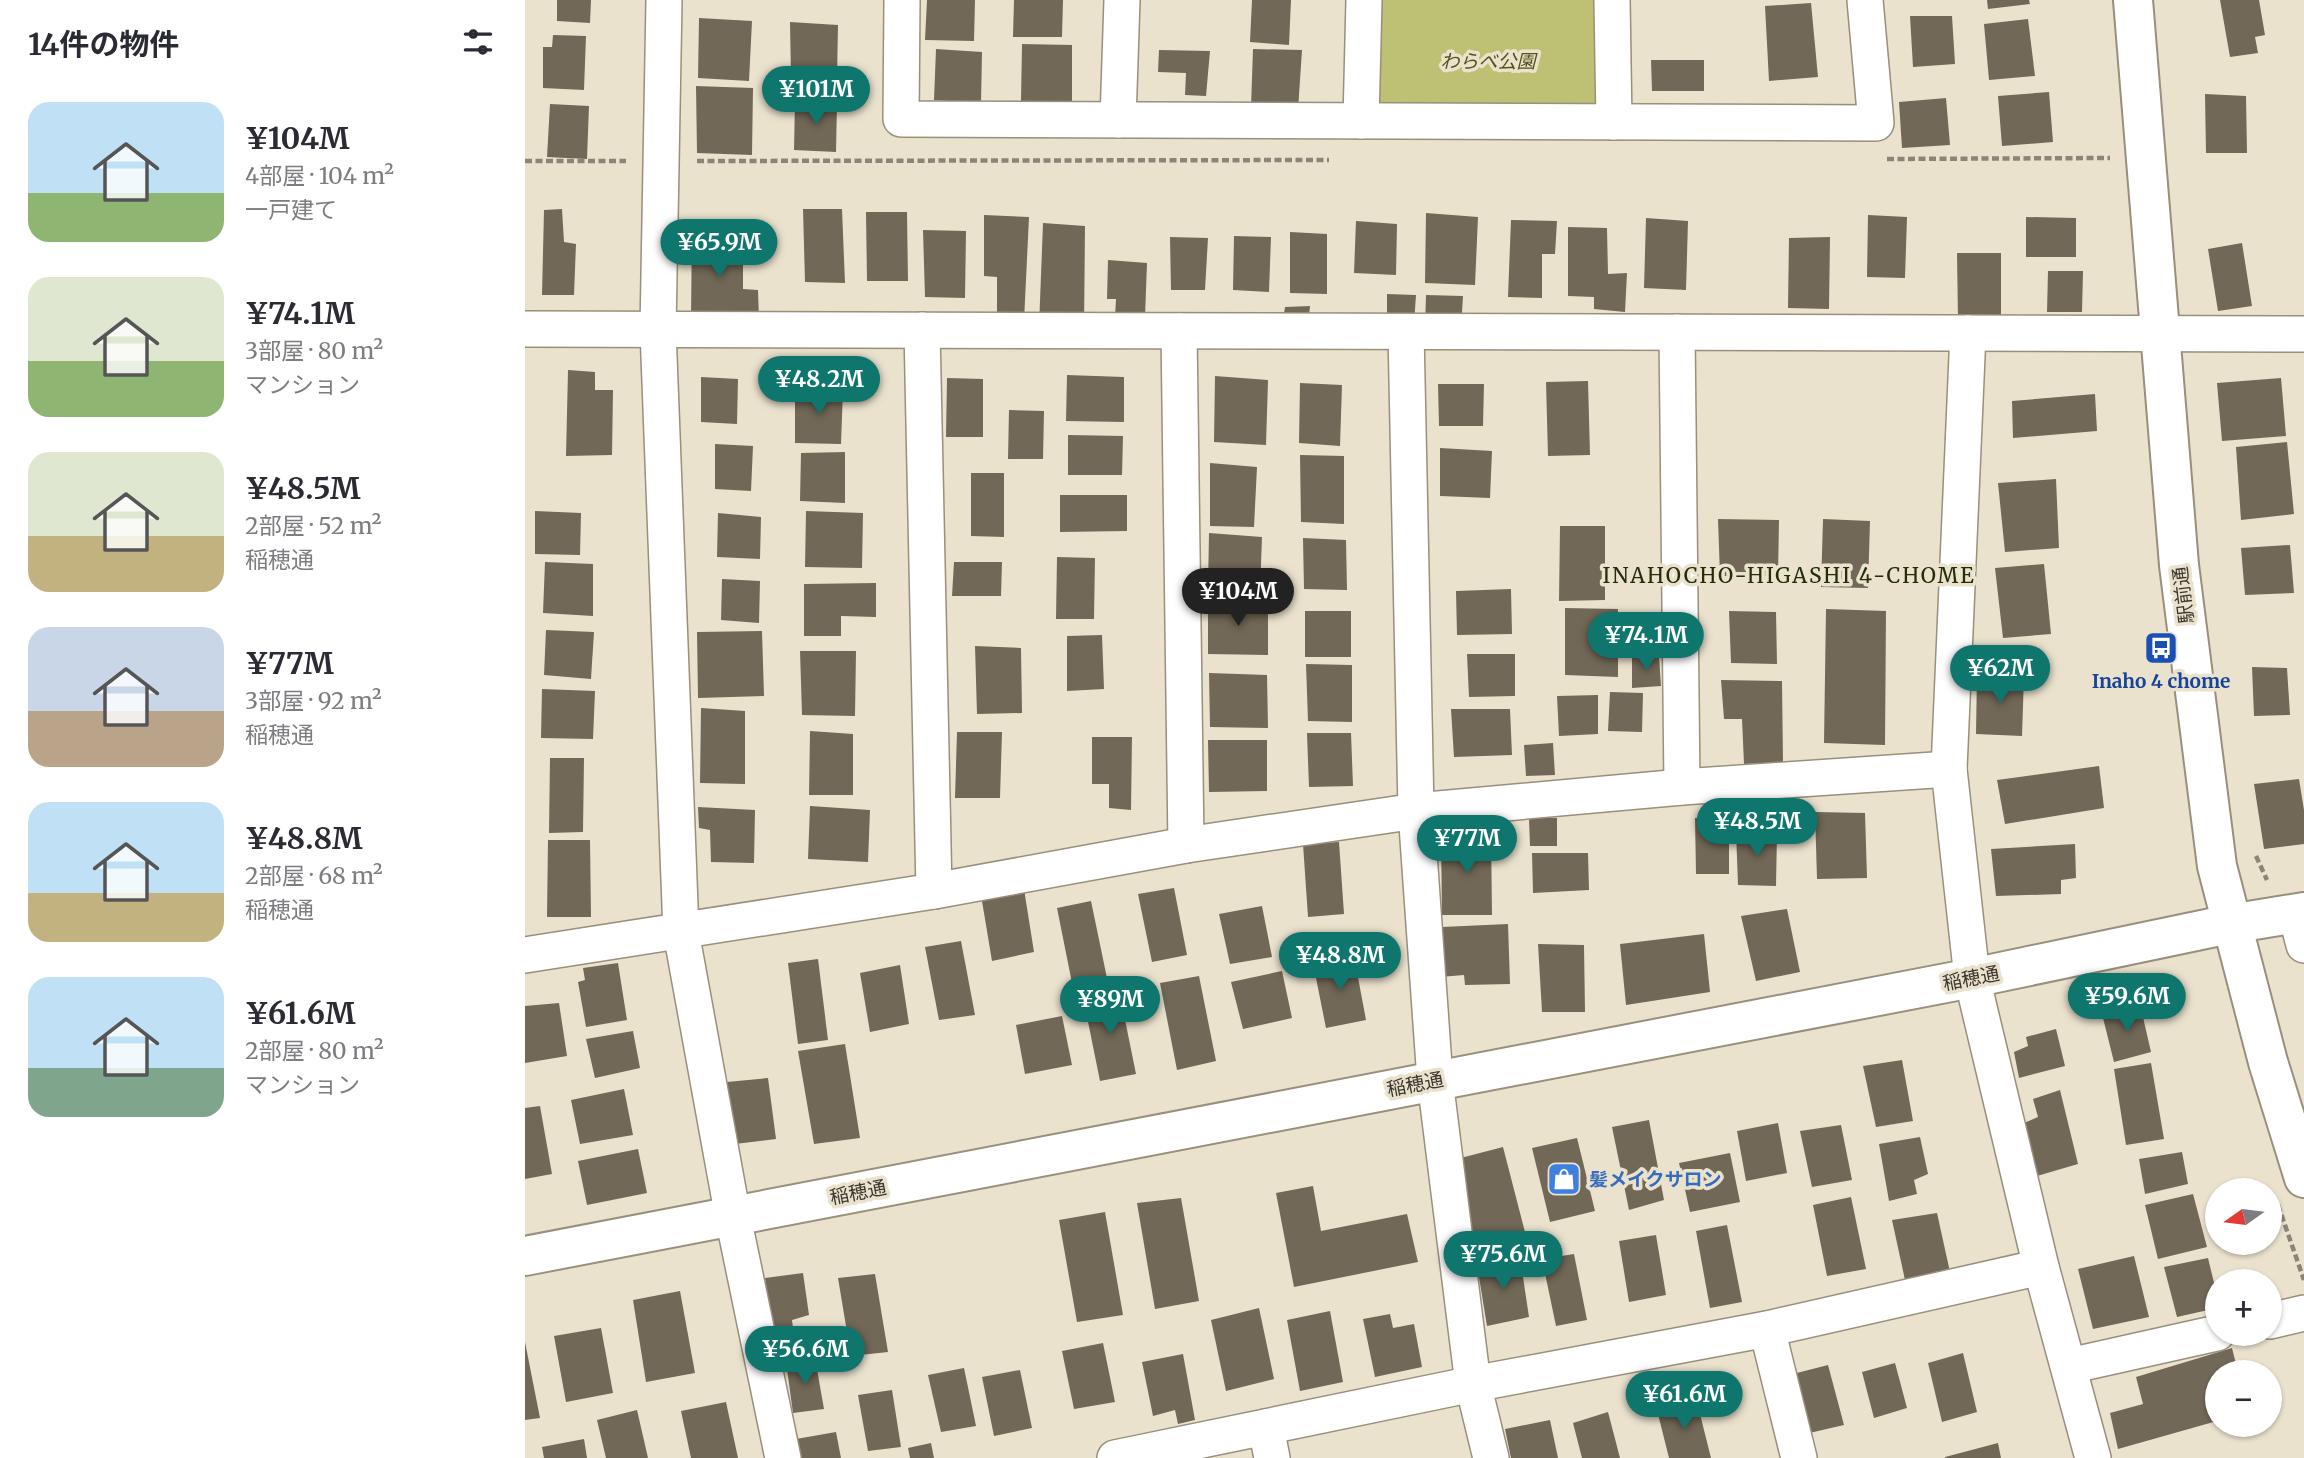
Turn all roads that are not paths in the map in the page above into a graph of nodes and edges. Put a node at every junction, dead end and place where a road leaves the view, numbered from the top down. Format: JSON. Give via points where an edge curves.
{"nodes":[{"id":1,"x":664,"y":0,"type":"edge"},
{"id":2,"x":902,"y":0,"type":"edge"},
{"id":3,"x":1122,"y":0,"type":"edge"},
{"id":4,"x":1364,"y":0,"type":"edge"},
{"id":5,"x":1612,"y":0,"type":"edge"},
{"id":6,"x":1865,"y":0,"type":"edge"},
{"id":7,"x":2133,"y":0,"type":"edge"},
{"id":8,"x":1118,"y":120,"type":"junction"},
{"id":9,"x":1361,"y":121,"type":"junction"},
{"id":10,"x":1614,"y":122,"type":"junction"},
{"id":11,"x":525,"y":329,"type":"edge"},
{"id":12,"x":657,"y":330,"type":"junction"},
{"id":13,"x":922,"y":330,"type":"junction"},
{"id":14,"x":1179,"y":331,"type":"junction"},
{"id":15,"x":1406,"y":332,"type":"junction"},
{"id":16,"x":1677,"y":332,"type":"junction"},
{"id":17,"x":1968,"y":333,"type":"junction"},
{"id":18,"x":2160,"y":334,"type":"junction"},
{"id":19,"x":2304,"y":334,"type":"edge"},
{"id":20,"x":1949,"y":769,"type":"junction"},
{"id":21,"x":1682,"y":787,"type":"junction"},
{"id":22,"x":1416,"y":811,"type":"junction"},
{"id":23,"x":1187,"y":845,"type":"junction"},
{"id":24,"x":934,"y":891,"type":"junction"},
{"id":25,"x":2301,"y":923,"type":"edge"},
{"id":26,"x":2230,"y":924,"type":"junction"},
{"id":27,"x":681,"y":932,"type":"junction"},
{"id":28,"x":525,"y":955,"type":"edge"},
{"id":29,"x":1972,"y":978,"type":"junction"},
{"id":30,"x":1435,"y":1080,"type":"junction"},
{"id":31,"x":2304,"y":1178,"type":"edge"},
{"id":32,"x":733,"y":1217,"type":"junction"},
{"id":33,"x":525,"y":1256,"type":"edge"},
{"id":34,"x":2042,"y":1267,"type":"junction"},
{"id":35,"x":2304,"y":1313,"type":"edge"},
{"id":36,"x":2282,"y":1318,"type":"edge"},
{"id":37,"x":1767,"y":1329,"type":"junction"},
{"id":38,"x":2205,"y":1336,"type":"edge"},
{"id":39,"x":2069,"y":1366,"type":"junction"},
{"id":40,"x":1473,"y":1384,"type":"junction"},
{"id":41,"x":1269,"y":1442,"type":"edge"},
{"id":42,"x":783,"y":1458,"type":"edge"},
{"id":43,"x":1115,"y":1458,"type":"edge"},
{"id":44,"x":1491,"y":1458,"type":"edge"},
{"id":45,"x":1799,"y":1458,"type":"edge"},
{"id":46,"x":2093,"y":1458,"type":"edge"}],
"edges":[{"from":1,"to":12,"type":"street"},
{"from":2,"to":8,"type":"street","via":[[901,119]]},
{"from":3,"to":8,"type":"street"},
{"from":4,"to":9,"type":"street"},
{"from":5,"to":10,"type":"street"},
{"from":6,"to":10,"type":"street","via":[[1876,123]]},
{"from":7,"to":18,"type":"street","name":"駅前通"},
{"from":8,"to":9,"type":"street"},
{"from":9,"to":10,"type":"street"},
{"from":11,"to":12,"type":"street"},
{"from":12,"to":13,"type":"street"},
{"from":12,"to":27,"type":"street"},
{"from":13,"to":14,"type":"street"},
{"from":13,"to":24,"type":"street"},
{"from":14,"to":15,"type":"street"},
{"from":14,"to":23,"type":"street"},
{"from":15,"to":16,"type":"street"},
{"from":15,"to":22,"type":"street"},
{"from":16,"to":17,"type":"street"},
{"from":16,"to":21,"type":"street"},
{"from":17,"to":18,"type":"street"},
{"from":17,"to":20,"type":"street"},
{"from":18,"to":19,"type":"street"},
{"from":18,"to":26,"type":"street","name":"駅前通","via":[[2179,565],[2217,866]]},
{"from":20,"to":21,"type":"street"},
{"from":20,"to":29,"type":"street"},
{"from":21,"to":22,"type":"street"},
{"from":22,"to":23,"type":"street"},
{"from":22,"to":30,"type":"street"},
{"from":23,"to":24,"type":"street"},
{"from":24,"to":27,"type":"street"},
{"from":25,"to":26,"type":"street","name":"稲穂通"},
{"from":26,"to":29,"type":"street","name":"稲穂通"},
{"from":26,"to":31,"type":"street","name":"駅前通"},
{"from":27,"to":28,"type":"street"},
{"from":27,"to":32,"type":"street"},
{"from":29,"to":30,"type":"street","name":"稲穂通"},
{"from":29,"to":34,"type":"street"},
{"from":30,"to":32,"type":"street","name":"稲穂通"},
{"from":30,"to":40,"type":"street"},
{"from":32,"to":33,"type":"street","name":"稲穂通"},
{"from":32,"to":42,"type":"street"},
{"from":34,"to":37,"type":"street"},
{"from":34,"to":39,"type":"street"},
{"from":35,"to":36,"type":"street"},
{"from":37,"to":40,"type":"street"},
{"from":37,"to":45,"type":"street"},
{"from":38,"to":39,"type":"street"},
{"from":39,"to":46,"type":"street"},
{"from":40,"to":41,"type":"street"},
{"from":40,"to":44,"type":"street"},
{"from":41,"to":43,"type":"street"}]}
